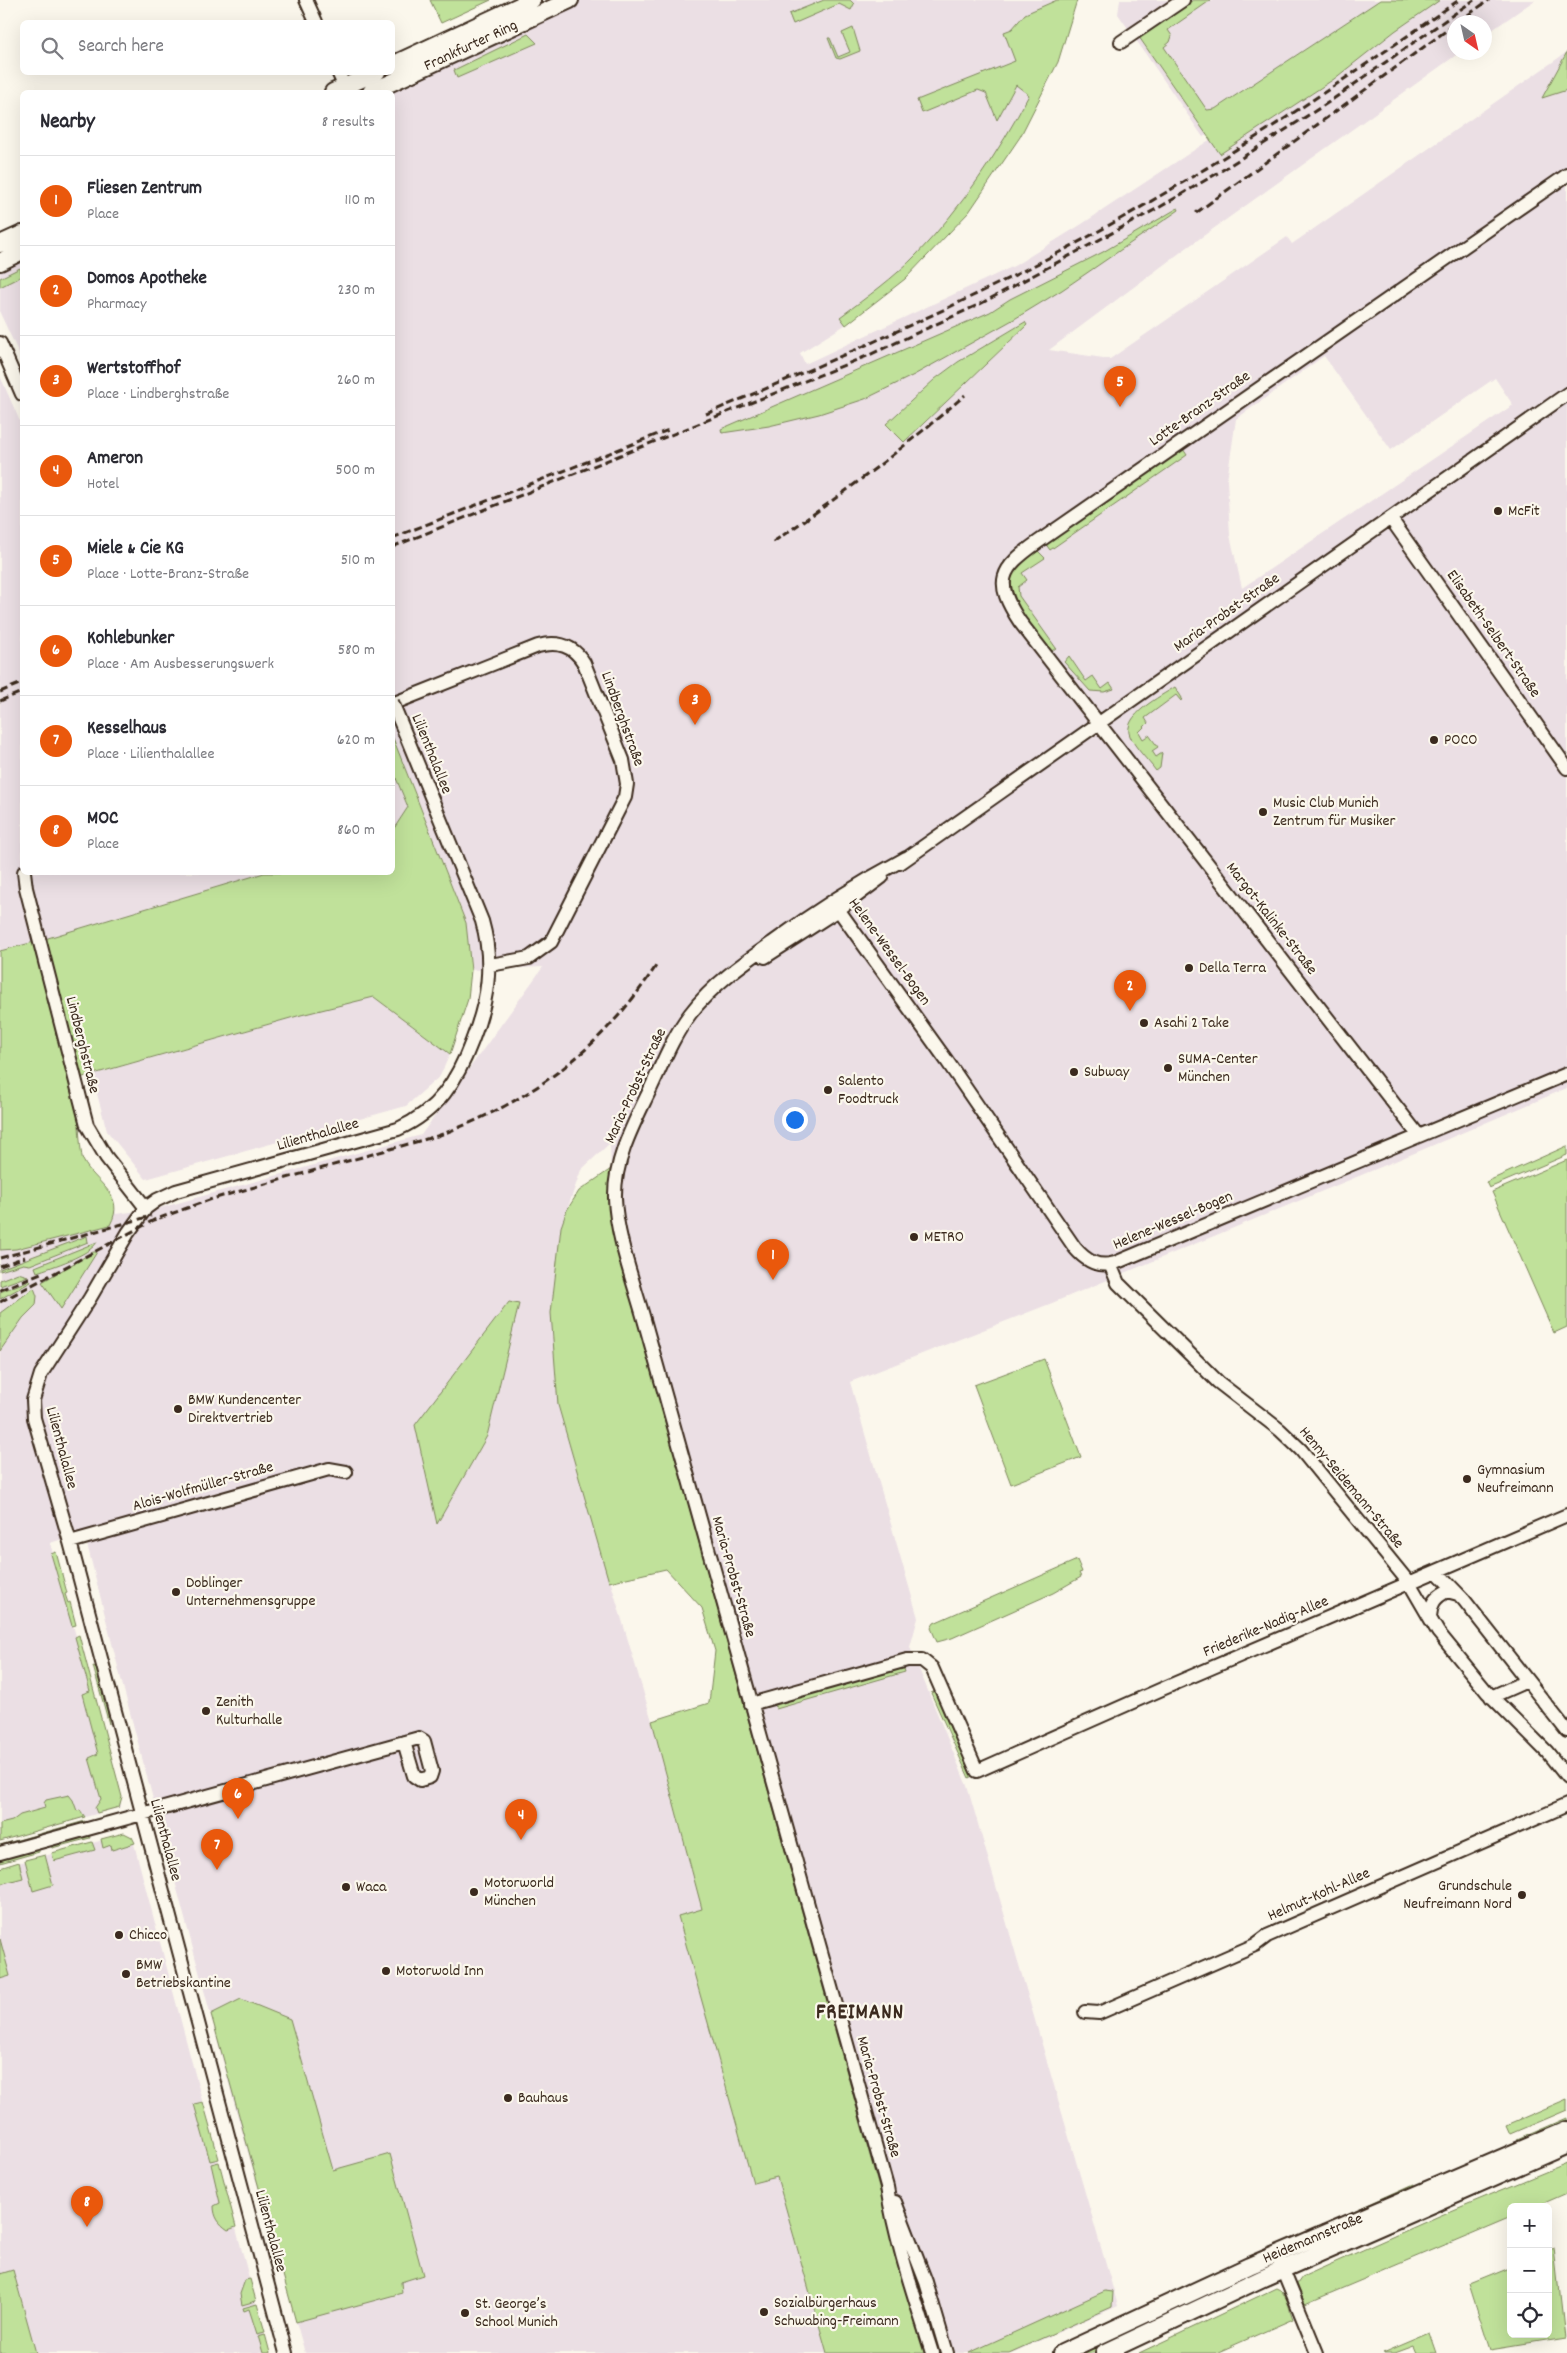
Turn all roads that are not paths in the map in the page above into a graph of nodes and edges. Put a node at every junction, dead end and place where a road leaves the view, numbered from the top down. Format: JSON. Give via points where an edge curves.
{"nodes":[{"id":1,"x":306,"y":0,"type":"edge"},
{"id":2,"x":532,"y":0,"type":"edge"},
{"id":3,"x":570,"y":0,"type":"edge"},
{"id":4,"x":1183,"y":0,"type":"edge"},
{"id":5,"x":315,"y":20,"type":"edge"},
{"id":6,"x":1121,"y":42,"type":"dead end"},
{"id":7,"x":395,"y":64,"type":"edge"},
{"id":8,"x":369,"y":75,"type":"edge"},
{"id":9,"x":341,"y":86,"type":"edge"},
{"id":10,"x":375,"y":90,"type":"edge"},
{"id":11,"x":1567,"y":175,"type":"edge"},
{"id":12,"x":20,"y":235,"type":"edge"},
{"id":13,"x":0,"y":244,"type":"edge"},
{"id":14,"x":20,"y":252,"type":"edge"},
{"id":15,"x":0,"y":262,"type":"edge"},
{"id":16,"x":0,"y":343,"type":"edge"},
{"id":17,"x":20,"y":389,"type":"edge"},
{"id":18,"x":1567,"y":394,"type":"edge"},
{"id":19,"x":1391,"y":519,"type":"junction"},
{"id":20,"x":395,"y":702,"type":"edge"},
{"id":21,"x":395,"y":710,"type":"edge"},
{"id":22,"x":1098,"y":722,"type":"junction"},
{"id":23,"x":1567,"y":768,"type":"edge"},
{"id":24,"x":24,"y":875,"type":"edge"},
{"id":25,"x":835,"y":906,"type":"junction"},
{"id":26,"x":490,"y":965,"type":"junction"},
{"id":27,"x":1567,"y":1074,"type":"edge"},
{"id":28,"x":1419,"y":1136,"type":"junction"},
{"id":29,"x":146,"y":1208,"type":"junction"},
{"id":30,"x":1110,"y":1264,"type":"junction"},
{"id":31,"x":346,"y":1472,"type":"dead end"},
{"id":32,"x":1567,"y":1515,"type":"edge"},
{"id":33,"x":70,"y":1542,"type":"junction"},
{"id":34,"x":1437,"y":1572,"type":"junction"},
{"id":35,"x":1410,"y":1584,"type":"junction"},
{"id":36,"x":1458,"y":1594,"type":"junction"},
{"id":37,"x":1430,"y":1618,"type":"junction"},
{"id":38,"x":1527,"y":1681,"type":"junction"},
{"id":39,"x":1491,"y":1697,"type":"junction"},
{"id":40,"x":751,"y":1704,"type":"junction"},
{"id":41,"x":1567,"y":1732,"type":"edge"},
{"id":42,"x":404,"y":1742,"type":"junction"},
{"id":43,"x":1567,"y":1777,"type":"edge"},
{"id":44,"x":1567,"y":1805,"type":"edge"},
{"id":45,"x":142,"y":1814,"type":"junction"},
{"id":46,"x":0,"y":1853,"type":"edge"},
{"id":47,"x":1085,"y":2012,"type":"dead end"},
{"id":48,"x":1567,"y":2130,"type":"edge"},
{"id":49,"x":1567,"y":2145,"type":"edge"},
{"id":50,"x":887,"y":2186,"type":"junction"},
{"id":51,"x":1280,"y":2262,"type":"junction"},
{"id":52,"x":286,"y":2353,"type":"edge"},
{"id":53,"x":932,"y":2353,"type":"edge"},
{"id":54,"x":947,"y":2353,"type":"edge"},
{"id":55,"x":1062,"y":2353,"type":"edge"},
{"id":56,"x":1104,"y":2353,"type":"edge"},
{"id":57,"x":1317,"y":2353,"type":"edge"}],
"edges":[{"from":1,"to":5,"type":"street"},
{"from":2,"to":7,"type":"main road","name":"Frankfurter Ring"},
{"from":3,"to":10,"type":"main road","name":"Frankfurter Ring"},
{"from":4,"to":6,"type":"street"},
{"from":8,"to":9,"type":"main road"},
{"from":11,"to":22,"type":"street","name":"Lotte-Branz-Straße","via":[[1046,536],[1012,564],[1002,582],[1006,602]]},
{"from":12,"to":13,"type":"main road"},
{"from":14,"to":15,"type":"main road"},
{"from":16,"to":17,"type":"street"},
{"from":18,"to":19,"type":"street","name":"Maria-Probst-Straße"},
{"from":19,"to":22,"type":"street","name":"Maria-Probst-Straße"},
{"from":19,"to":23,"type":"street","name":"Elisabeth-Selbert-Straße"},
{"from":20,"to":26,"type":"street","name":"Lindberghstraße","via":[[538,646],[561,644],[575,651],[584,663],[622,760],[627,784],[625,797],[551,942],[529,958]]},
{"from":21,"to":26,"type":"street","name":"Lilienthalallee","bridge":true,"via":[[482,921]]},
{"from":22,"to":25,"type":"street","name":"Maria-Probst-Straße","via":[[906,858],[856,884]]},
{"from":22,"to":28,"type":"street","name":"Margot-Kalinke-Straße"},
{"from":24,"to":29,"type":"street","name":"Lindberghstraße","via":[[87,1125],[106,1157]]},
{"from":25,"to":30,"type":"street","name":"Helene-Wessel-Bogen","via":[[947,1061],[1075,1248],[1089,1262]]},
{"from":25,"to":40,"type":"street","name":"Maria-Probst-Straße","via":[[738,967],[688,1017],[672,1042],[621,1154],[615,1198],[619,1228]]},
{"from":26,"to":29,"type":"street","name":"Lilienthalallee","via":[[484,1008],[463,1065],[448,1091],[422,1116],[386,1133],[176,1191]]},
{"from":27,"to":28,"type":"street","name":"Helene-Wessel-Bogen"},
{"from":28,"to":30,"type":"street","name":"Helene-Wessel-Bogen"},
{"from":29,"to":33,"type":"street","name":"Lilienthalallee","via":[[47,1364],[35,1392],[34,1418]]},
{"from":30,"to":35,"type":"street","name":"Henny-Seidemann-Straße","via":[[1118,1283],[1205,1370],[1301,1450]]},
{"from":31,"to":33,"type":"street","name":"Alois-Wolfmüller-Straße","via":[[329,1469]]},
{"from":32,"to":34,"type":"street","name":"Friederike-Nadig-Allee"},
{"from":33,"to":45,"type":"street","name":"Lilienthalallee"},
{"from":34,"to":35,"type":"street","name":"Friederike-Nadig-Allee"},
{"from":34,"to":36,"type":"street"},
{"from":35,"to":37,"type":"street","name":"Henny-Seidemann-Straße"},
{"from":35,"to":40,"type":"street","name":"Friederike-Nadig-Allee","via":[[977,1771],[932,1668],[922,1660],[907,1660]]},
{"from":36,"to":37,"type":"street","via":[[1447,1591],[1435,1598]]},
{"from":36,"to":38,"type":"street"},
{"from":37,"to":39,"type":"street","name":"Henny-Seidemann-Straße"},
{"from":38,"to":39,"type":"street"},
{"from":38,"to":41,"type":"street"},
{"from":39,"to":43,"type":"street","name":"Henny-Seidemann-Straße","via":[[1547,1752]]},
{"from":40,"to":50,"type":"street","name":"Maria-Probst-Straße"},
{"from":42,"to":42,"type":"street","via":[[419,1738],[424,1741],[432,1771],[430,1777],[420,1780],[414,1776]]},
{"from":42,"to":45,"type":"street"},
{"from":44,"to":47,"type":"street","name":"Helmut-Kohl-Allee","via":[[1099,2012]]},
{"from":45,"to":46,"type":"street"},
{"from":45,"to":52,"type":"street","name":"Lilienthalallee"},
{"from":48,"to":51,"type":"main road","name":"Heidemannstraße"},
{"from":49,"to":51,"type":"main road","name":"Heidemannstraße"},
{"from":50,"to":53,"type":"street","name":"Maria-Probst-Straße","via":[[893,2221]]},
{"from":50,"to":54,"type":"street","name":"Maria-Probst-Straße","via":[[926,2282]]},
{"from":51,"to":55,"type":"main road","name":"Heidemannstraße"},
{"from":51,"to":56,"type":"main road","name":"Heidemannstraße"},
{"from":51,"to":57,"type":"street"}]}
